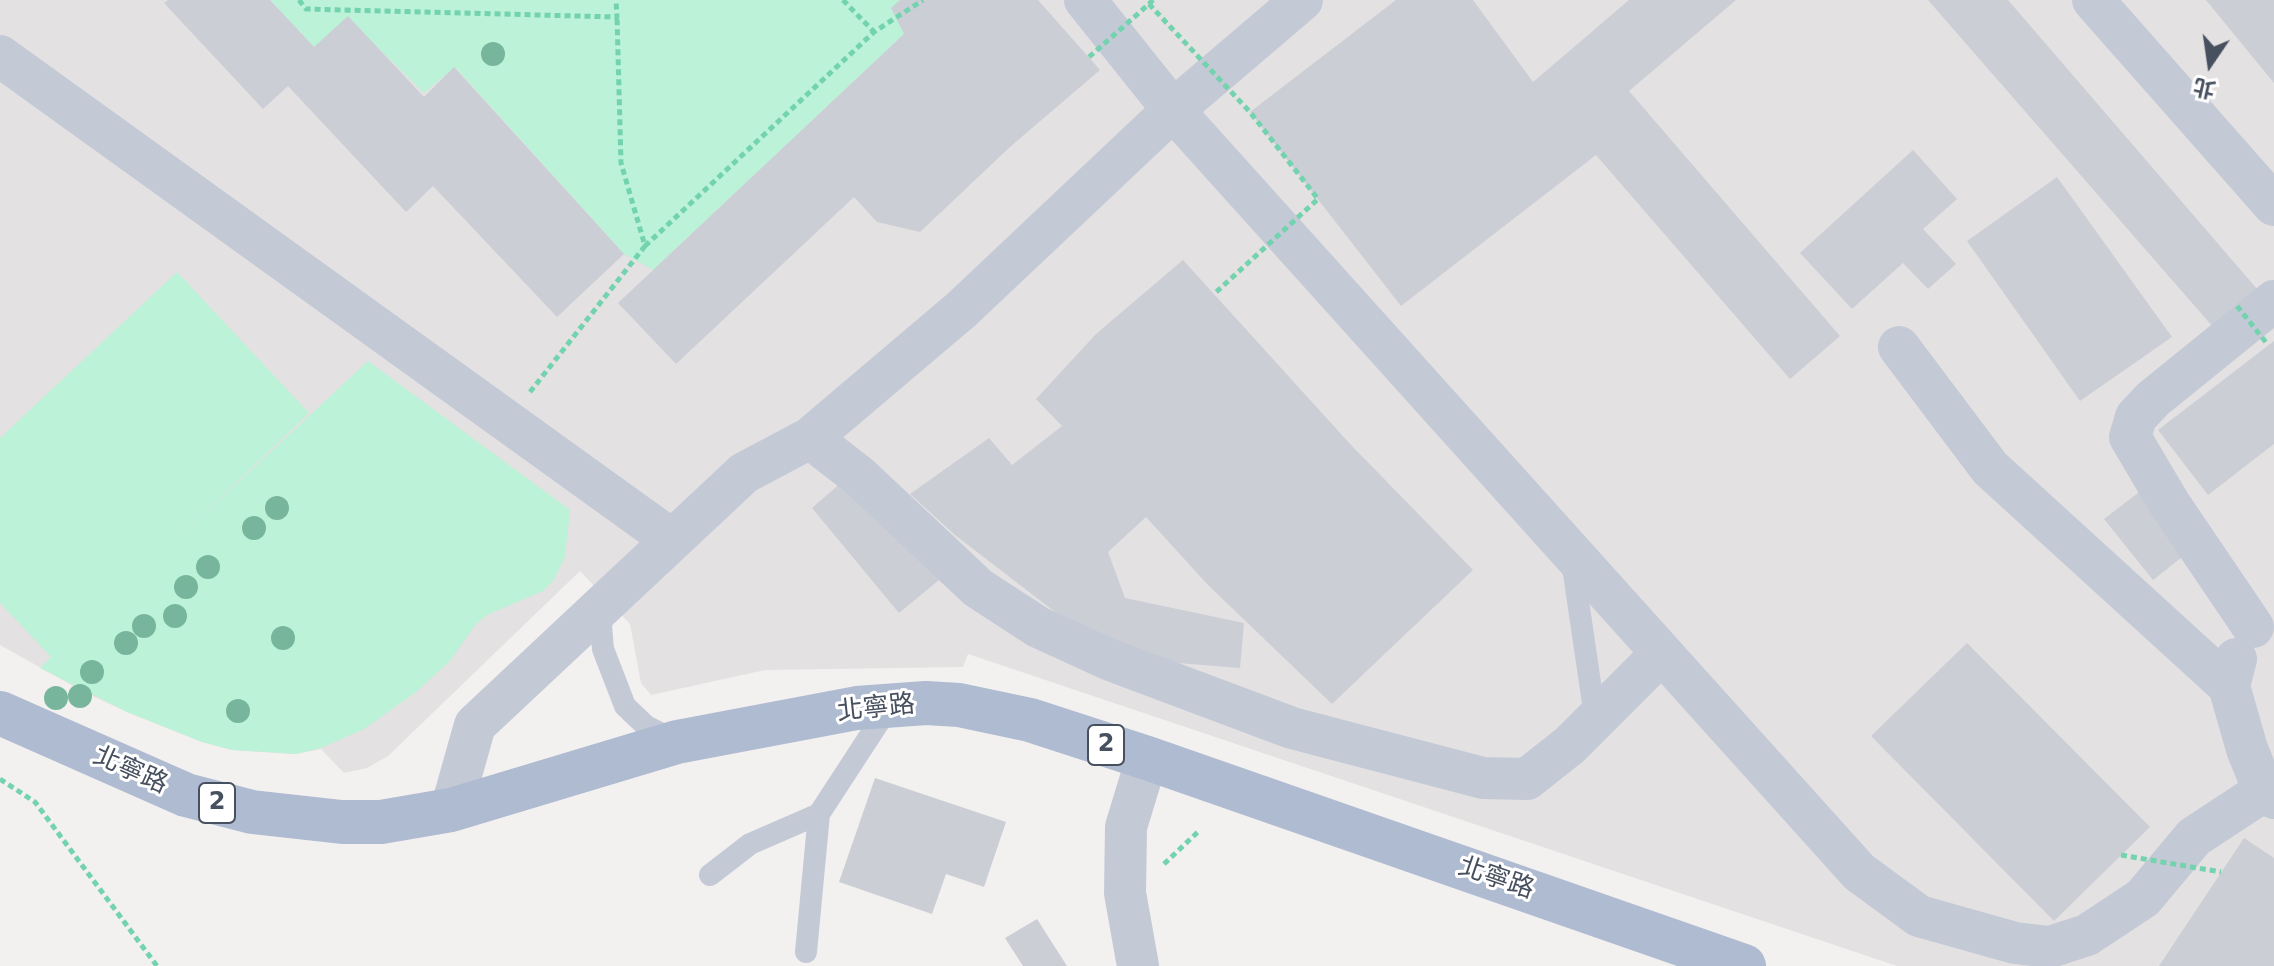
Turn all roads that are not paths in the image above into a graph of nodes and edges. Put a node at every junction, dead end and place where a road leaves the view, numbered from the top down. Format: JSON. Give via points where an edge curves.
{"nodes":[{"id":1,"x":1085,"y":0,"type":"edge"},
{"id":2,"x":1302,"y":0,"type":"edge"},
{"id":3,"x":2093,"y":0,"type":"edge"},
{"id":4,"x":0,"y":56,"type":"edge"},
{"id":5,"x":1173,"y":110,"type":"junction"},
{"id":6,"x":2274,"y":205,"type":"edge"},
{"id":7,"x":2256,"y":304,"type":"edge"},
{"id":8,"x":1899,"y":347,"type":"dead end"},
{"id":9,"x":810,"y":438,"type":"junction"},
{"id":10,"x":672,"y":540,"type":"junction"},
{"id":11,"x":1571,"y":552,"type":"junction"},
{"id":12,"x":607,"y":600,"type":"junction"},
{"id":13,"x":2264,"y":620,"type":"edge"},
{"id":14,"x":1662,"y":653,"type":"junction"},
{"id":15,"x":2229,"y":686,"type":"junction"},
{"id":16,"x":891,"y":704,"type":"junction"},
{"id":17,"x":0,"y":713,"type":"edge"},
{"id":18,"x":1595,"y":717,"type":"junction"},
{"id":19,"x":677,"y":742,"type":"junction"},
{"id":20,"x":1147,"y":758,"type":"junction"},
{"id":21,"x":2269,"y":795,"type":"edge"},
{"id":22,"x":451,"y":810,"type":"junction"},
{"id":23,"x":819,"y":814,"type":"junction"},
{"id":24,"x":710,"y":875,"type":"dead end"},
{"id":25,"x":806,"y":952,"type":"dead end"},
{"id":26,"x":1138,"y":966,"type":"edge"},
{"id":27,"x":1744,"y":966,"type":"edge"}],
"edges":[{"from":1,"to":5,"type":"street"},
{"from":2,"to":5,"type":"street"},
{"from":3,"to":6,"type":"street"},
{"from":4,"to":10,"type":"street"},
{"from":5,"to":9,"type":"street","via":[[961,310]]},
{"from":5,"to":11,"type":"street"},
{"from":7,"to":13,"type":"street","via":[[2153,399],[2136,417],[2130,437],[2169,503]]},
{"from":8,"to":15,"type":"street","via":[[1990,468]]},
{"from":9,"to":10,"type":"street","via":[[744,473]]},
{"from":9,"to":18,"type":"street","via":[[859,476],[978,588],[1038,627],[1292,728],[1483,778],[1527,779]]},
{"from":10,"to":12,"type":"street"},
{"from":11,"to":14,"type":"street"},
{"from":11,"to":18,"type":"lane"},
{"from":12,"to":19,"type":"lane","via":[[603,649],[625,706],[646,726]]},
{"from":12,"to":22,"type":"street","via":[[475,725]]},
{"from":13,"to":15,"type":"street","via":[[2240,642]]},
{"from":14,"to":18,"type":"street"},
{"from":14,"to":21,"type":"street","via":[[1859,872],[1919,916],[2015,943],[2050,947],[2087,935],[2143,898],[2194,837]]},
{"from":15,"to":21,"type":"street","via":[[2247,749]]},
{"from":16,"to":19,"type":"main road","name":"北寧路","number":"2"},
{"from":16,"to":20,"type":"main road","name":"北寧路","number":"2","via":[[992,711]]},
{"from":16,"to":23,"type":"lane"},
{"from":17,"to":22,"type":"main road","name":"北寧路","number":"2","via":[[186,795],[252,812],[381,822]]},
{"from":19,"to":22,"type":"main road","name":"北寧路","number":"2"},
{"from":20,"to":26,"type":"street","via":[[1126,827],[1125,893]]},
{"from":20,"to":27,"type":"main road","name":"北寧路","number":"2"},
{"from":23,"to":24,"type":"lane","via":[[750,844]]},
{"from":23,"to":25,"type":"lane"}]}
